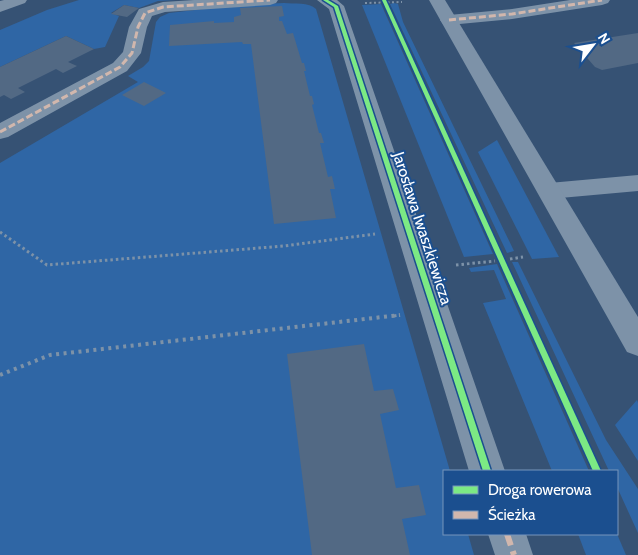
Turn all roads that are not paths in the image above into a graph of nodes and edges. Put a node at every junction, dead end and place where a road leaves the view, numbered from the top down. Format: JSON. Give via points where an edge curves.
{"nodes":[{"id":1,"x":19,"y":0,"type":"edge"},
{"id":2,"x":270,"y":0,"type":"edge"},
{"id":3,"x":325,"y":0,"type":"edge"},
{"id":4,"x":437,"y":0,"type":"edge"},
{"id":5,"x":602,"y":0,"type":"edge"},
{"id":6,"x":0,"y":7,"type":"edge"},
{"id":7,"x":449,"y":20,"type":"junction"},
{"id":8,"x":0,"y":132,"type":"edge"},
{"id":9,"x":638,"y":183,"type":"edge"},
{"id":10,"x":549,"y":191,"type":"junction"},
{"id":11,"x":638,"y":343,"type":"edge"},
{"id":12,"x":487,"y":470,"type":"edge"},
{"id":13,"x":507,"y":535,"type":"edge"},
{"id":14,"x":514,"y":555,"type":"edge"}],
"edges":[{"from":1,"to":6,"type":"street"},
{"from":2,"to":8,"type":"street","via":[[163,6],[145,13],[132,53],[120,67]]},
{"from":3,"to":12,"type":"street","name":"Jarosława Iwaszkiewicza","via":[[336,6]]},
{"from":4,"to":7,"type":"street"},
{"from":5,"to":7,"type":"street"},
{"from":7,"to":10,"type":"street"},
{"from":9,"to":10,"type":"street"},
{"from":10,"to":11,"type":"street"},
{"from":13,"to":14,"type":"street"}]}
